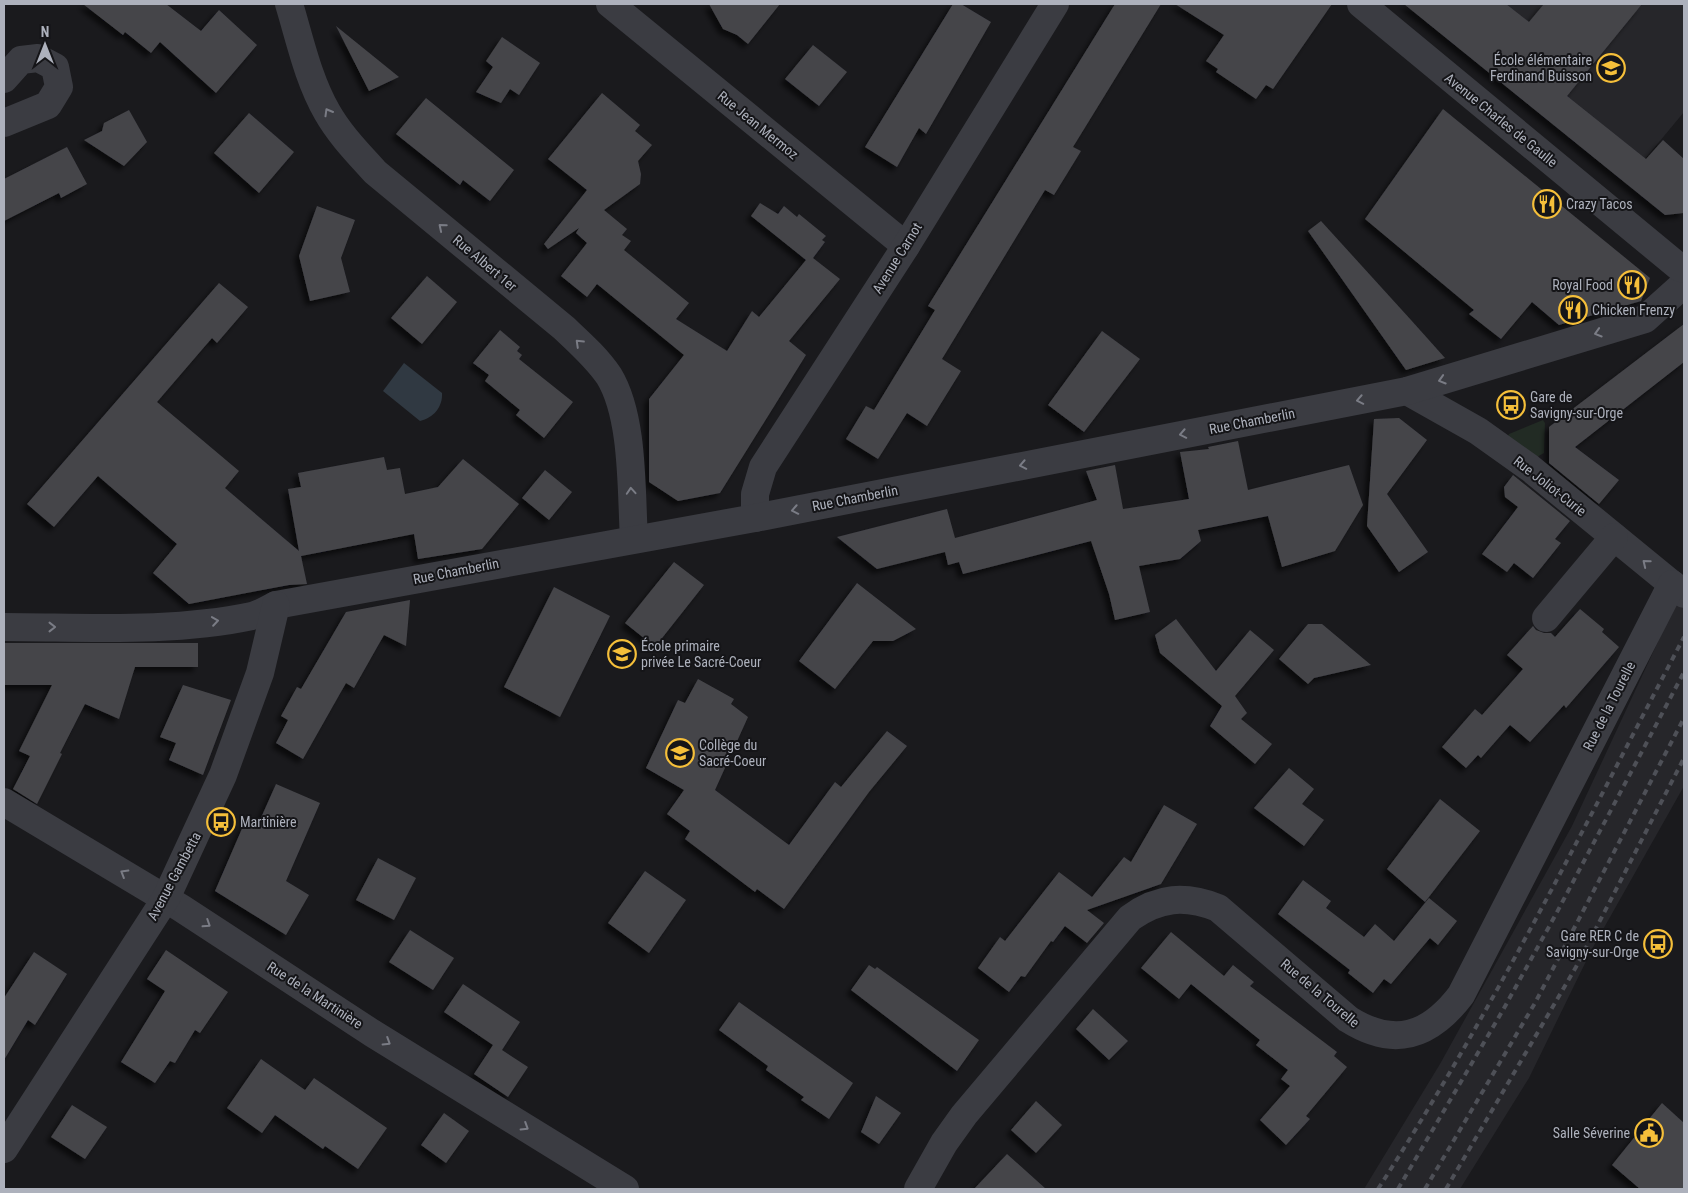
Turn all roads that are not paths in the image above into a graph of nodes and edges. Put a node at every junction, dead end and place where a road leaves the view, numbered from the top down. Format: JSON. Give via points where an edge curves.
{"nodes":[{"id":1,"x":289,"y":4,"type":"edge"},
{"id":2,"x":610,"y":4,"type":"edge"},
{"id":3,"x":1055,"y":4,"type":"edge"},
{"id":4,"x":1361,"y":4,"type":"edge"},
{"id":5,"x":4,"y":80,"type":"edge"},
{"id":6,"x":4,"y":124,"type":"edge"},
{"id":7,"x":1643,"y":236,"type":"junction"},
{"id":8,"x":1684,"y":243,"type":"edge"},
{"id":9,"x":906,"y":246,"type":"junction"},
{"id":10,"x":1684,"y":269,"type":"edge"},
{"id":11,"x":1684,"y":284,"type":"edge"},
{"id":12,"x":1407,"y":391,"type":"junction"},
{"id":13,"x":755,"y":518,"type":"junction"},
{"id":14,"x":1614,"y":537,"type":"junction"},
{"id":15,"x":634,"y":539,"type":"junction"},
{"id":16,"x":1678,"y":589,"type":"edge"},
{"id":17,"x":276,"y":605,"type":"junction"},
{"id":18,"x":1546,"y":618,"type":"dead end"},
{"id":19,"x":4,"y":627,"type":"edge"},
{"id":20,"x":4,"y":802,"type":"edge"},
{"id":21,"x":166,"y":898,"type":"junction"},
{"id":22,"x":4,"y":1149,"type":"edge"},
{"id":23,"x":625,"y":1189,"type":"edge"},
{"id":24,"x":918,"y":1189,"type":"edge"}],
"edges":[{"from":15,"to":1,"type":"street","name":"Rue Albert 1er","one_way":true,"via":[[626,421],[609,376],[564,328],[375,172],[348,142],[327,112],[312,79]]},
{"from":2,"to":9,"type":"street","name":"Rue Jean Mermoz"},
{"from":3,"to":9,"type":"street","name":"Avenue Carnot"},
{"from":4,"to":7,"type":"street","name":"Avenue Charles de Gaulle"},
{"from":5,"to":6,"type":"street","via":[[21,60],[38,58],[55,67],[59,87],[48,105]]},
{"from":7,"to":8,"type":"street","name":"Avenue Charles de Gaulle"},
{"from":7,"to":10,"type":"street","name":"Avenue Charles de Gaulle"},
{"from":9,"to":13,"type":"street","name":"Avenue Carnot","via":[[763,467],[755,494]]},
{"from":11,"to":12,"type":"street","name":"Rue Chamberlin","one_way":true,"via":[[1645,319]]},
{"from":12,"to":13,"type":"street","name":"Rue Chamberlin","one_way":true},
{"from":12,"to":14,"type":"street","name":"Rue Joliot-Curie","via":[[1478,431],[1530,468]]},
{"from":13,"to":15,"type":"street","name":"Rue Chamberlin"},
{"from":16,"to":14,"type":"street","name":"Rue Joliot-Curie","one_way":true},
{"from":14,"to":18,"type":"street"},
{"from":15,"to":17,"type":"street","name":"Rue Chamberlin"},
{"from":16,"to":24,"type":"street","name":"Rue de la Tourelle","via":[[1461,995],[1434,1024],[1401,1036],[1382,1035],[1364,1029],[1348,1019],[1218,908],[1181,898],[1163,900],[1144,908],[1124,926],[964,1115]]},
{"from":19,"to":17,"type":"street","name":"Rue Chamberlin","one_way":true,"via":[[194,624],[254,616]]},
{"from":17,"to":21,"type":"street","name":"Avenue Gambetta","via":[[260,673],[223,775]]},
{"from":21,"to":20,"type":"street","name":"Rue de la Martinière","one_way":true},
{"from":21,"to":22,"type":"street","name":"Avenue Gambetta"},
{"from":21,"to":23,"type":"street","name":"Rue de la Martinière","one_way":true,"via":[[372,1033]]}]}
